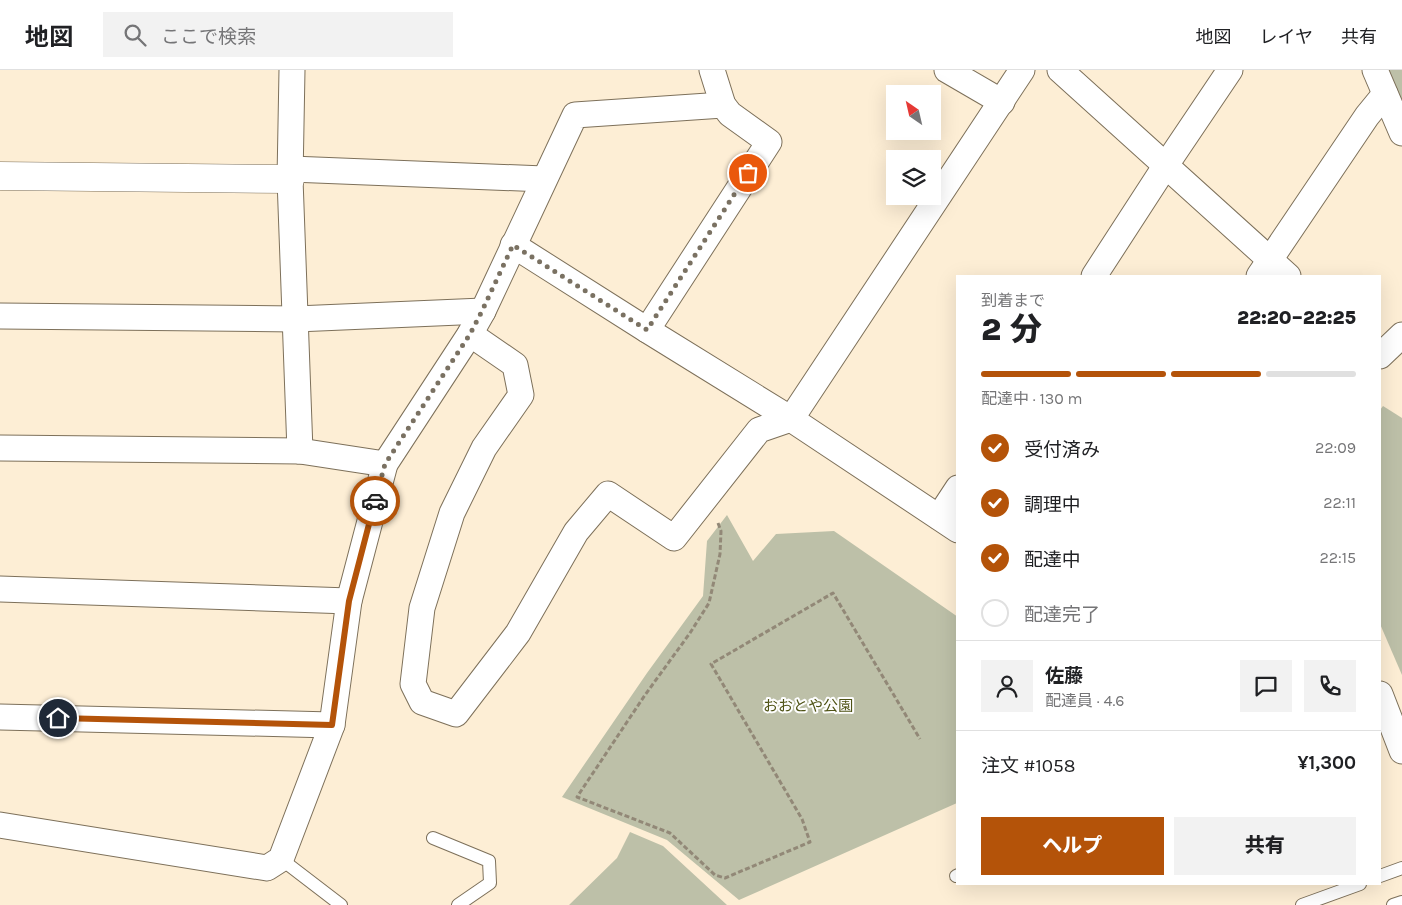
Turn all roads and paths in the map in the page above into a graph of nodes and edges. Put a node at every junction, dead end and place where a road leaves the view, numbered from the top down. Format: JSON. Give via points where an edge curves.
{"nodes":[{"id":1,"x":292,"y":70,"type":"edge"},
{"id":2,"x":712,"y":70,"type":"edge"},
{"id":3,"x":947,"y":70,"type":"edge"},
{"id":4,"x":1022,"y":70,"type":"edge"},
{"id":5,"x":1060,"y":70,"type":"edge"},
{"id":6,"x":1230,"y":70,"type":"edge"},
{"id":7,"x":1375,"y":70,"type":"edge"},
{"id":8,"x":1385,"y":94,"type":"junction"},
{"id":9,"x":1002,"y":102,"type":"junction"},
{"id":10,"x":723,"y":105,"type":"junction"},
{"id":11,"x":1402,"y":133,"type":"edge"},
{"id":12,"x":1166,"y":166,"type":"junction"},
{"id":13,"x":290,"y":174,"type":"junction"},
{"id":14,"x":0,"y":176,"type":"edge"},
{"id":15,"x":544,"y":179,"type":"junction"},
{"id":16,"x":513,"y":245,"type":"junction"},
{"id":17,"x":1272,"y":271,"type":"edge"},
{"id":18,"x":1095,"y":275,"type":"edge"},
{"id":19,"x":482,"y":311,"type":"junction"},
{"id":20,"x":0,"y":316,"type":"edge"},
{"id":21,"x":296,"y":319,"type":"junction"},
{"id":22,"x":647,"y":330,"type":"junction"},
{"id":23,"x":470,"y":334,"type":"junction"},
{"id":24,"x":1402,"y":335,"type":"edge"},
{"id":25,"x":1381,"y":355,"type":"edge"},
{"id":26,"x":791,"y":419,"type":"junction"},
{"id":27,"x":0,"y":448,"type":"edge"},
{"id":28,"x":300,"y":451,"type":"junction"},
{"id":29,"x":385,"y":464,"type":"junction"},
{"id":30,"x":956,"y":495,"type":"edge"},
{"id":31,"x":704,"y":500,"type":"junction"},
{"id":32,"x":948,"y":523,"type":"edge"},
{"id":33,"x":0,"y":589,"type":"edge"},
{"id":34,"x":349,"y":601,"type":"junction"},
{"id":35,"x":1381,"y":697,"type":"edge"},
{"id":36,"x":0,"y":717,"type":"edge"},
{"id":37,"x":332,"y":725,"type":"junction"},
{"id":38,"x":920,"y":739,"type":"dead end"},
{"id":39,"x":1402,"y":750,"type":"edge"},
{"id":40,"x":0,"y":825,"type":"edge"},
{"id":41,"x":433,"y":838,"type":"dead end"},
{"id":42,"x":281,"y":859,"type":"junction"},
{"id":43,"x":1402,"y":868,"type":"edge"},
{"id":44,"x":1381,"y":876,"type":"edge"},
{"id":45,"x":1357,"y":885,"type":"edge"},
{"id":46,"x":1402,"y":902,"type":"edge"},
{"id":47,"x":341,"y":905,"type":"edge"},
{"id":48,"x":458,"y":905,"type":"edge"},
{"id":49,"x":1302,"y":905,"type":"edge"},
{"id":50,"x":1393,"y":905,"type":"edge"}],
"edges":[{"from":1,"to":13,"type":"street"},
{"from":2,"to":10,"type":"street"},
{"from":3,"to":9,"type":"street"},
{"from":4,"to":9,"type":"street"},
{"from":5,"to":12,"type":"street"},
{"from":6,"to":12,"type":"street"},
{"from":7,"to":8,"type":"street"},
{"from":8,"to":11,"type":"street"},
{"from":8,"to":17,"type":"street","via":[[1367,116]]},
{"from":9,"to":26,"type":"street"},
{"from":10,"to":15,"type":"street","via":[[575,115]]},
{"from":10,"to":22,"type":"street","via":[[730,114],[769,142]]},
{"from":12,"to":17,"type":"street"},
{"from":12,"to":18,"type":"street"},
{"from":13,"to":14,"type":"street"},
{"from":13,"to":15,"type":"street"},
{"from":13,"to":21,"type":"street"},
{"from":15,"to":16,"type":"street"},
{"from":16,"to":19,"type":"street"},
{"from":16,"to":22,"type":"street"},
{"from":19,"to":21,"type":"street"},
{"from":19,"to":23,"type":"street"},
{"from":20,"to":21,"type":"street"},
{"from":21,"to":28,"type":"street"},
{"from":22,"to":26,"type":"street"},
{"from":23,"to":29,"type":"street"},
{"from":23,"to":31,"type":"street","via":[[515,365],[521,395],[484,448],[452,513],[422,608],[413,684],[422,702],[456,714],[518,633],[576,532],[608,494],[674,538]]},
{"from":24,"to":25,"type":"street"},
{"from":26,"to":31,"type":"street","via":[[759,430]]},
{"from":26,"to":32,"type":"street"},
{"from":27,"to":28,"type":"street"},
{"from":28,"to":29,"type":"street"},
{"from":29,"to":34,"type":"street"},
{"from":30,"to":32,"type":"street"},
{"from":31,"to":38,"type":"path","via":[[714,511],[721,532],[720,554],[709,603],[577,797],[670,833],[715,875],[725,878],[810,842],[802,819],[711,664],[833,593]]},
{"from":33,"to":34,"type":"street"},
{"from":34,"to":37,"type":"street"},
{"from":35,"to":39,"type":"street"},
{"from":36,"to":37,"type":"street"},
{"from":37,"to":42,"type":"street"},
{"from":40,"to":42,"type":"street","via":[[267,868]]},
{"from":41,"to":48,"type":"lane","via":[[489,860],[490,883]]},
{"from":42,"to":47,"type":"lane"},
{"from":43,"to":44,"type":"lane"},
{"from":45,"to":49,"type":"lane"},
{"from":46,"to":50,"type":"lane"}]}
